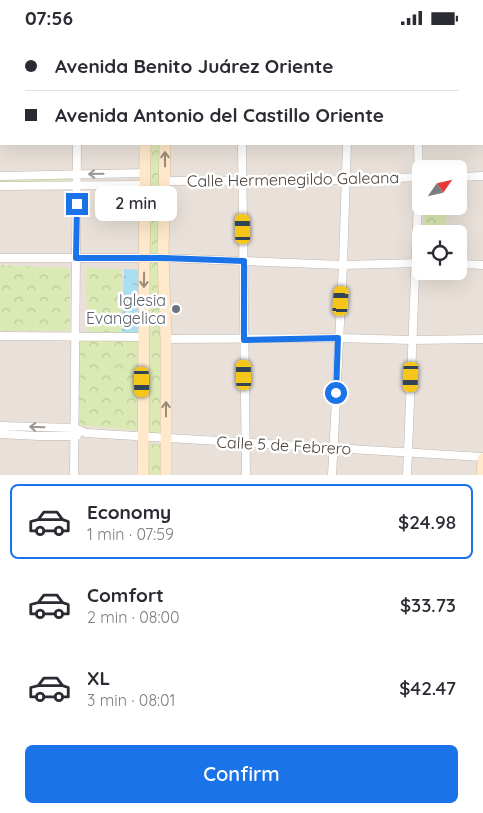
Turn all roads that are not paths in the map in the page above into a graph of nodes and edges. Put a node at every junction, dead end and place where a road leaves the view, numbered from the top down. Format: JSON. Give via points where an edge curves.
{"nodes":[{"id":1,"x":77,"y":145,"type":"edge"},
{"id":2,"x":145,"y":145,"type":"edge"},
{"id":3,"x":164,"y":145,"type":"edge"},
{"id":4,"x":242,"y":145,"type":"edge"},
{"id":5,"x":347,"y":145,"type":"edge"},
{"id":6,"x":418,"y":145,"type":"edge"},
{"id":7,"x":419,"y":160,"type":"edge"},
{"id":8,"x":77,"y":175,"type":"junction"},
{"id":9,"x":0,"y":176,"type":"edge"},
{"id":10,"x":412,"y":177,"type":"edge"},
{"id":11,"x":468,"y":177,"type":"edge"},
{"id":12,"x":483,"y":177,"type":"edge"},
{"id":13,"x":145,"y":179,"type":"junction"},
{"id":14,"x":347,"y":180,"type":"junction"},
{"id":15,"x":165,"y":181,"type":"junction"},
{"id":16,"x":242,"y":181,"type":"junction"},
{"id":17,"x":0,"y":186,"type":"edge"},
{"id":18,"x":77,"y":186,"type":"junction"},
{"id":19,"x":0,"y":258,"type":"edge"},
{"id":20,"x":76,"y":258,"type":"junction"},
{"id":21,"x":145,"y":258,"type":"junction"},
{"id":22,"x":164,"y":258,"type":"junction"},
{"id":23,"x":244,"y":261,"type":"junction"},
{"id":24,"x":412,"y":263,"type":"edge"},
{"id":25,"x":467,"y":264,"type":"edge"},
{"id":26,"x":343,"y":265,"type":"junction"},
{"id":27,"x":483,"y":265,"type":"edge"},
{"id":28,"x":417,"y":280,"type":"edge"},
{"id":29,"x":0,"y":336,"type":"edge"},
{"id":30,"x":75,"y":336,"type":"junction"},
{"id":31,"x":143,"y":337,"type":"junction"},
{"id":32,"x":338,"y":338,"type":"junction"},
{"id":33,"x":166,"y":339,"type":"junction"},
{"id":34,"x":483,"y":339,"type":"edge"},
{"id":35,"x":244,"y":340,"type":"junction"},
{"id":36,"x":412,"y":340,"type":"junction"},
{"id":37,"x":0,"y":425,"type":"edge"},
{"id":38,"x":74,"y":428,"type":"junction"},
{"id":39,"x":86,"y":433,"type":"junction"},
{"id":40,"x":0,"y":434,"type":"edge"},
{"id":41,"x":74,"y":437,"type":"junction"},
{"id":42,"x":143,"y":437,"type":"junction"},
{"id":43,"x":166,"y":438,"type":"junction"},
{"id":44,"x":245,"y":444,"type":"junction"},
{"id":45,"x":334,"y":448,"type":"junction"},
{"id":46,"x":409,"y":452,"type":"junction"},
{"id":47,"x":483,"y":458,"type":"edge"},
{"id":48,"x":74,"y":475,"type":"edge"},
{"id":49,"x":143,"y":475,"type":"edge"},
{"id":50,"x":166,"y":475,"type":"edge"},
{"id":51,"x":246,"y":475,"type":"edge"},
{"id":52,"x":332,"y":475,"type":"edge"},
{"id":53,"x":407,"y":475,"type":"edge"},
{"id":54,"x":482,"y":475,"type":"edge"}],
"edges":[{"from":1,"to":8,"type":"street"},
{"from":2,"to":13,"type":"street"},
{"from":15,"to":3,"type":"street","one_way":true},
{"from":4,"to":16,"type":"street"},
{"from":5,"to":14,"type":"street"},
{"from":6,"to":7,"type":"street"},
{"from":8,"to":9,"type":"street"},
{"from":13,"to":8,"type":"street","one_way":true},
{"from":8,"to":18,"type":"street"},
{"from":10,"to":14,"type":"street","name":"Calle Hermenegildo Galeana"},
{"from":11,"to":12,"type":"street"},
{"from":13,"to":18,"type":"street"},
{"from":13,"to":21,"type":"street"},
{"from":14,"to":16,"type":"street","name":"Calle Hermenegildo Galeana"},
{"from":14,"to":26,"type":"street"},
{"from":15,"to":16,"type":"street","name":"Calle Hermenegildo Galeana"},
{"from":15,"to":22,"type":"street"},
{"from":16,"to":23,"type":"street"},
{"from":17,"to":18,"type":"street"},
{"from":18,"to":20,"type":"street"},
{"from":19,"to":20,"type":"street"},
{"from":20,"to":21,"type":"street"},
{"from":20,"to":30,"type":"street"},
{"from":21,"to":22,"type":"street"},
{"from":21,"to":31,"type":"street","one_way":true},
{"from":22,"to":23,"type":"street"},
{"from":22,"to":33,"type":"street"},
{"from":23,"to":26,"type":"street"},
{"from":23,"to":35,"type":"street"},
{"from":24,"to":26,"type":"street"},
{"from":25,"to":27,"type":"street"},
{"from":26,"to":32,"type":"street"},
{"from":28,"to":36,"type":"street"},
{"from":29,"to":30,"type":"street"},
{"from":30,"to":31,"type":"street"},
{"from":30,"to":38,"type":"street"},
{"from":31,"to":42,"type":"street"},
{"from":32,"to":35,"type":"street"},
{"from":32,"to":36,"type":"street"},
{"from":32,"to":45,"type":"street"},
{"from":33,"to":35,"type":"street"},
{"from":43,"to":33,"type":"street","one_way":true},
{"from":34,"to":36,"type":"street"},
{"from":35,"to":44,"type":"street"},
{"from":36,"to":46,"type":"street"},
{"from":38,"to":37,"type":"street","name":"Calle 5 de Febrero","one_way":true},
{"from":38,"to":39,"type":"street","name":"Calle 5 de Febrero"},
{"from":38,"to":41,"type":"street"},
{"from":39,"to":41,"type":"street","name":"Calle 5 de Febrero"},
{"from":39,"to":42,"type":"street","name":"Calle 5 de Febrero"},
{"from":40,"to":41,"type":"street","name":"Calle 5 de Febrero"},
{"from":41,"to":48,"type":"street"},
{"from":42,"to":43,"type":"street","name":"Calle 5 de Febrero"},
{"from":42,"to":49,"type":"street"},
{"from":43,"to":44,"type":"street","name":"Calle 5 de Febrero"},
{"from":43,"to":50,"type":"street"},
{"from":44,"to":45,"type":"street","name":"Calle 5 de Febrero"},
{"from":44,"to":51,"type":"street"},
{"from":45,"to":46,"type":"street","name":"Calle 5 de Febrero"},
{"from":45,"to":52,"type":"street"},
{"from":46,"to":47,"type":"street","name":"Calle 5 de Febrero"},
{"from":46,"to":53,"type":"street"},
{"from":47,"to":54,"type":"street"}]}
